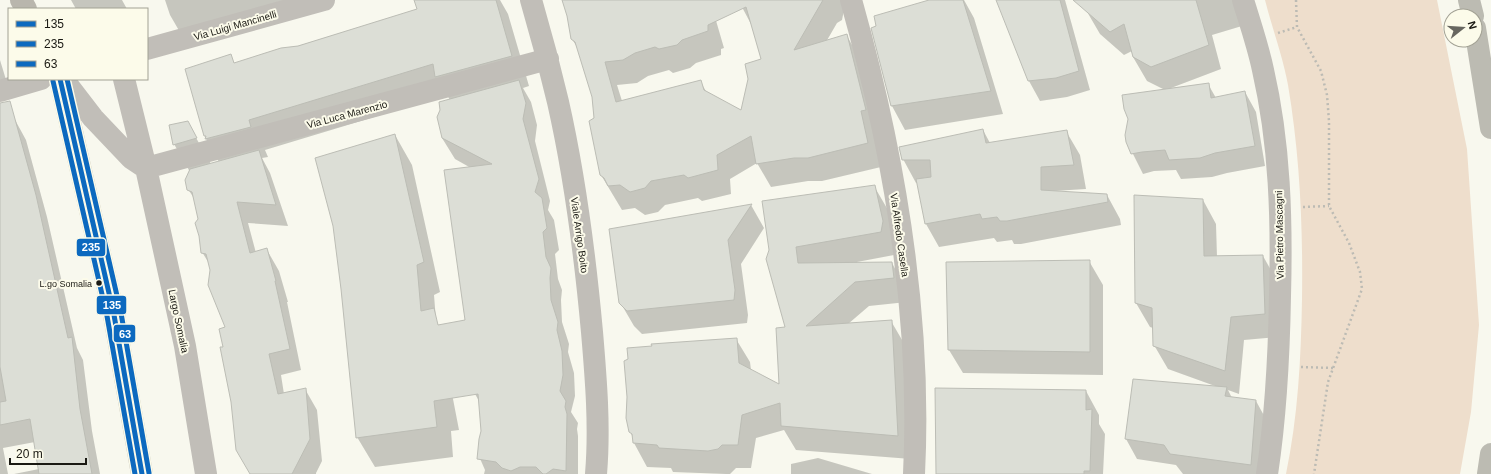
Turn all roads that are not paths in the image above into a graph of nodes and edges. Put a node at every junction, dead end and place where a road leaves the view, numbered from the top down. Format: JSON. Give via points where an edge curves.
{"nodes":[{"id":1,"x":324,"y":0,"type":"edge"},
{"id":2,"x":531,"y":0,"type":"edge"},
{"id":3,"x":851,"y":0,"type":"edge"},
{"id":4,"x":1243,"y":0,"type":"edge"},
{"id":5,"x":1478,"y":48,"type":"edge"},
{"id":6,"x":148,"y":49,"type":"edge"},
{"id":7,"x":548,"y":59,"type":"junction"},
{"id":8,"x":38,"y":80,"type":"edge"},
{"id":9,"x":61,"y":80,"type":"edge"},
{"id":10,"x":62,"y":80,"type":"edge"},
{"id":11,"x":124,"y":80,"type":"edge"},
{"id":12,"x":0,"y":91,"type":"edge"},
{"id":13,"x":1491,"y":128,"type":"edge"},
{"id":14,"x":146,"y":168,"type":"junction"},
{"id":15,"x":1491,"y":454,"type":"edge"},
{"id":16,"x":142,"y":474,"type":"edge"},
{"id":17,"x":206,"y":474,"type":"edge"},
{"id":18,"x":596,"y":474,"type":"edge"},
{"id":19,"x":914,"y":474,"type":"edge"},
{"id":20,"x":1267,"y":474,"type":"edge"},
{"id":21,"x":1488,"y":474,"type":"edge"}],
"edges":[{"from":1,"to":6,"type":"street","name":"Via Luigi Mancinelli"},
{"from":2,"to":7,"type":"street","name":"Viale Arrigo Boito"},
{"from":3,"to":19,"type":"street","name":"Via Alfredo Casella","via":[[889,158],[907,279],[916,380]]},
{"from":4,"to":20,"type":"street","name":"Via Pietro Mascagni","via":[[1263,70],[1274,131],[1280,207],[1279,342],[1275,412]]},
{"from":5,"to":13,"type":"highway"},
{"from":7,"to":14,"type":"street","name":"Via Luca Marenzio"},
{"from":7,"to":18,"type":"street","name":"Viale Arrigo Boito","via":[[569,158],[587,279],[598,423]]},
{"from":8,"to":12,"type":"street"},
{"from":9,"to":16,"type":"main road","via":[[114,315]]},
{"from":10,"to":14,"type":"street","via":[[131,158]]},
{"from":11,"to":14,"type":"street","name":"Largo Somalia"},
{"from":14,"to":17,"type":"street","name":"Largo Somalia","via":[[185,346]]},
{"from":15,"to":21,"type":"highway"}]}
